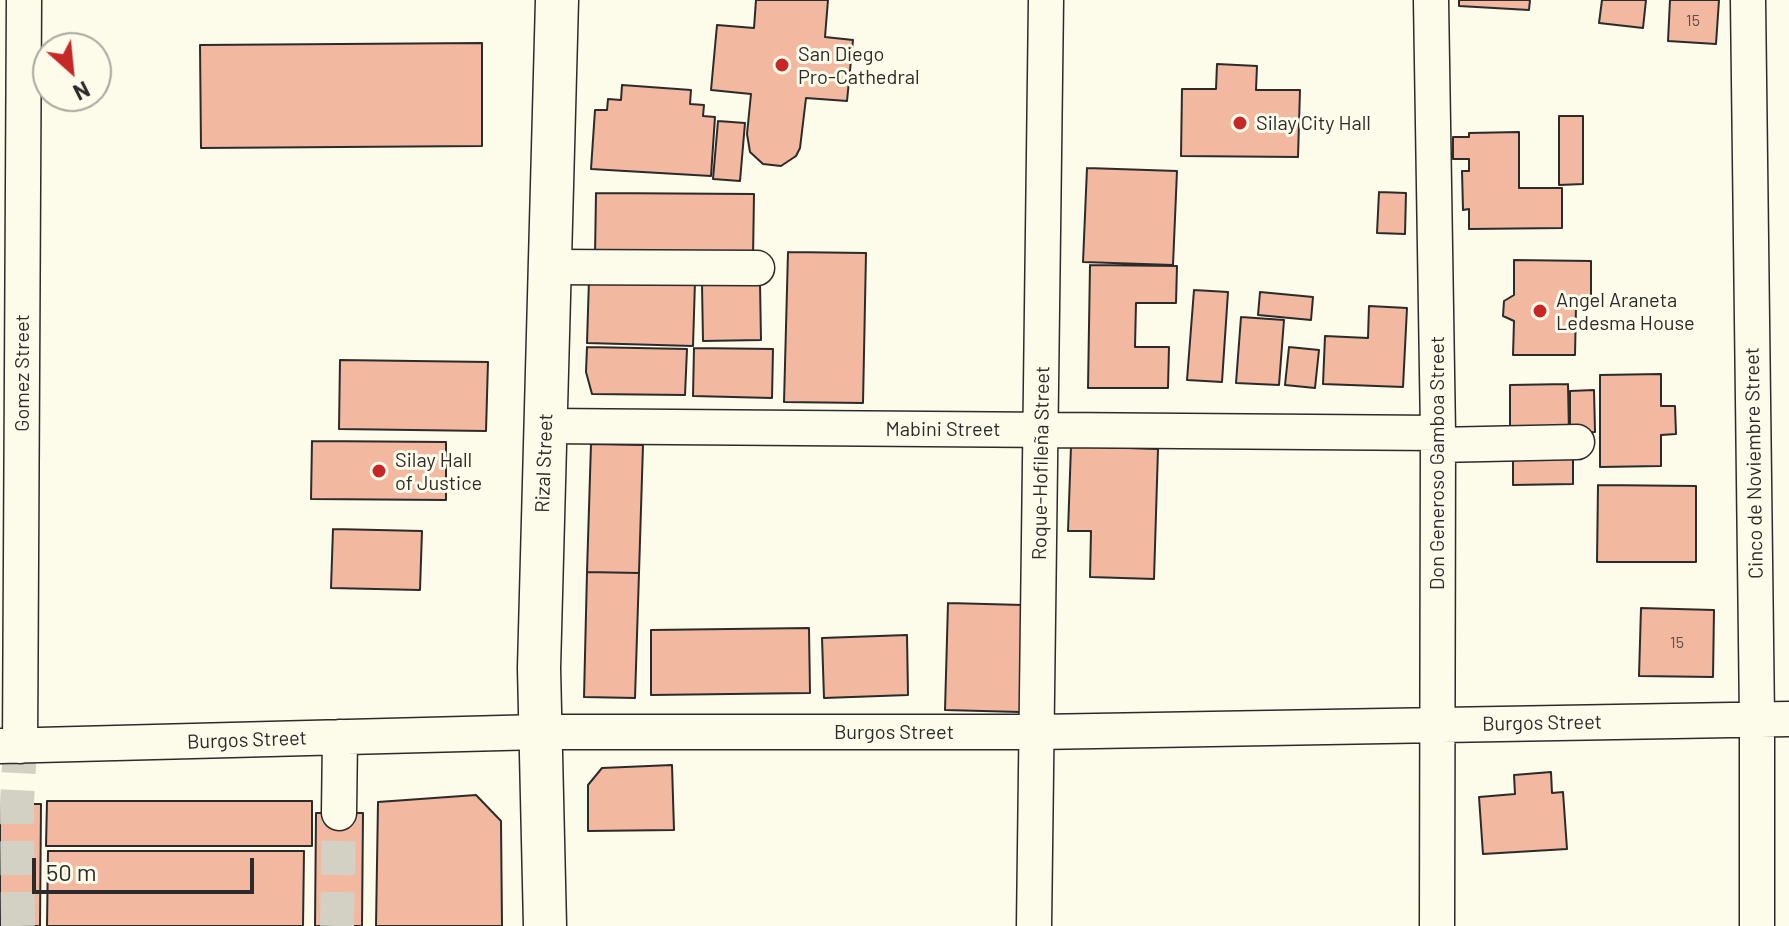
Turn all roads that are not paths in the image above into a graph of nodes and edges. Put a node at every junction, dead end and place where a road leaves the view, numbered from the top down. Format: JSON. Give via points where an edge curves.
{"nodes":[{"id":1,"x":557,"y":0,"type":"edge"},
{"id":2,"x":1046,"y":0,"type":"edge"},
{"id":3,"x":1431,"y":0,"type":"edge"},
{"id":4,"x":1748,"y":0,"type":"edge"},
{"id":5,"x":16,"y":16,"type":"edge"},
{"id":6,"x":549,"y":267,"type":"junction"},
{"id":7,"x":757,"y":268,"type":"dead end"},
{"id":8,"x":545,"y":426,"type":"junction"},
{"id":9,"x":1041,"y":430,"type":"junction"},
{"id":10,"x":1438,"y":439,"type":"junction"},
{"id":11,"x":1577,"y":442,"type":"dead end"},
{"id":12,"x":1773,"y":719,"type":"edge"},
{"id":13,"x":1437,"y":725,"type":"junction"},
{"id":14,"x":540,"y":732,"type":"junction"},
{"id":15,"x":1038,"y":732,"type":"junction"},
{"id":16,"x":340,"y":737,"type":"junction"},
{"id":17,"x":10,"y":746,"type":"edge"},
{"id":18,"x":339,"y":813,"type":"tunnel mouth"},
{"id":19,"x":545,"y":926,"type":"edge"},
{"id":20,"x":1034,"y":926,"type":"edge"},
{"id":21,"x":1437,"y":926,"type":"edge"},
{"id":22,"x":1757,"y":926,"type":"edge"}],
"edges":[{"from":1,"to":6,"type":"main road","name":"Rizal Street"},
{"from":2,"to":9,"type":"street","name":"Roque-Hofileña Street"},
{"from":3,"to":10,"type":"street","name":"Don Generoso Gamboa Street"},
{"from":4,"to":12,"type":"street","name":"Cinco de Noviembre Street"},
{"from":5,"to":17,"type":"street","name":"Gomez Street"},
{"from":6,"to":7,"type":"street"},
{"from":6,"to":8,"type":"main road","name":"Rizal Street"},
{"from":8,"to":9,"type":"street","name":"Mabini Street"},
{"from":8,"to":14,"type":"main road","name":"Rizal Street"},
{"from":9,"to":10,"type":"street","name":"Mabini Street"},
{"from":9,"to":15,"type":"street","name":"Roque-Hofileña Street"},
{"from":10,"to":11,"type":"street","name":"Mabini Street"},
{"from":10,"to":13,"type":"street","name":"Don Generoso Gamboa Street"},
{"from":12,"to":13,"type":"street","name":"Burgos Street"},
{"from":12,"to":22,"type":"street","name":"Cinco de Noviembre Street"},
{"from":13,"to":15,"type":"street","name":"Burgos Street"},
{"from":13,"to":21,"type":"street","name":"Don Generoso Gamboa Street"},
{"from":14,"to":15,"type":"street","name":"Burgos Street"},
{"from":14,"to":16,"type":"street","name":"Burgos Street"},
{"from":14,"to":19,"type":"main road","name":"Rizal Street"},
{"from":15,"to":20,"type":"street","name":"Roque-Hofileña Street"},
{"from":16,"to":17,"type":"street","name":"Burgos Street"},
{"from":16,"to":18,"type":"street"}]}
